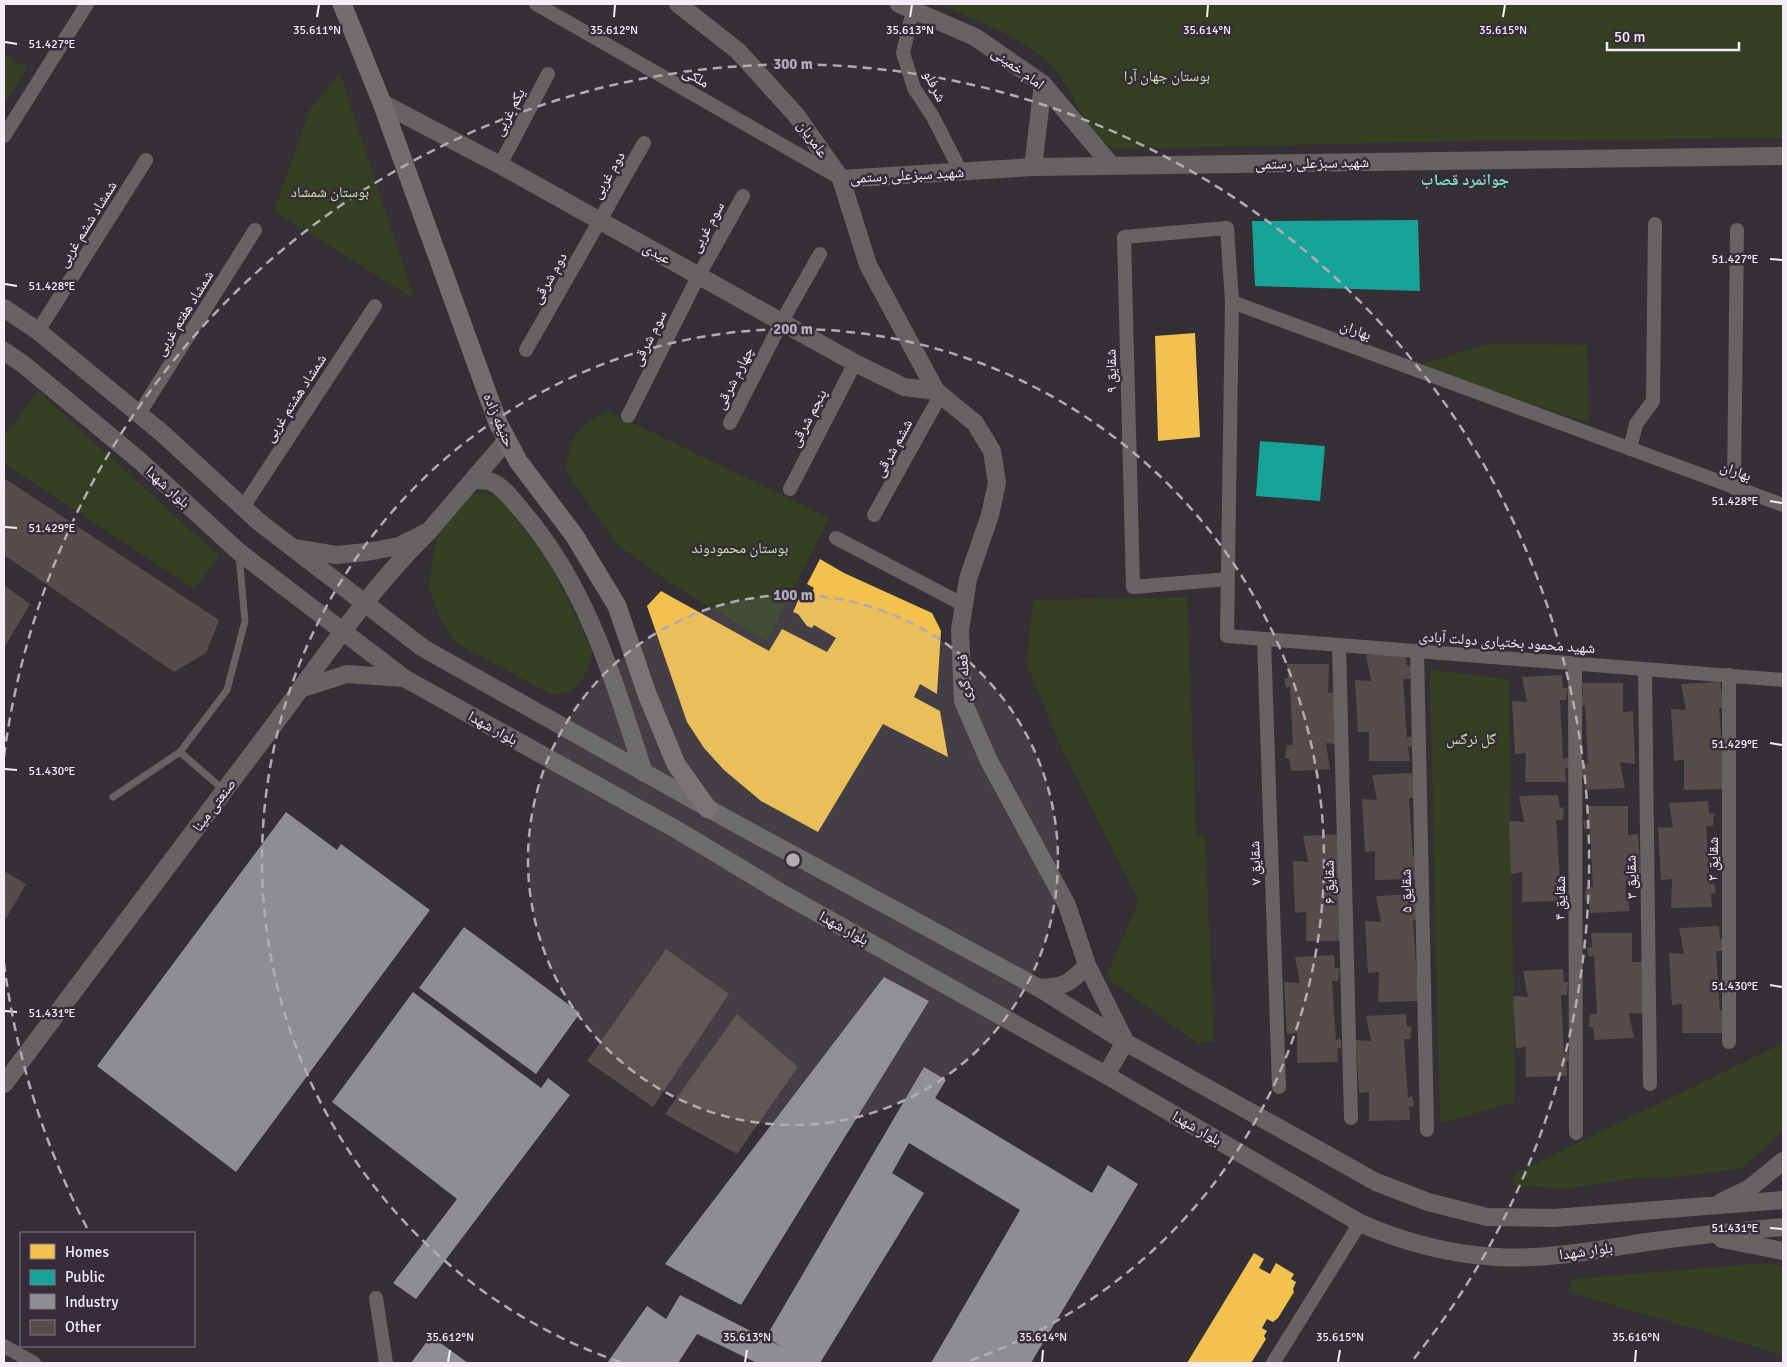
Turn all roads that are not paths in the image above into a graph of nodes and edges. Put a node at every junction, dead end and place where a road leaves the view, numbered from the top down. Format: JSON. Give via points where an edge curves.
{"nodes":[{"id":1,"x":87,"y":4,"type":"edge"},
{"id":2,"x":342,"y":4,"type":"edge"},
{"id":3,"x":536,"y":4,"type":"edge"},
{"id":4,"x":678,"y":4,"type":"edge"},
{"id":5,"x":906,"y":7,"type":"edge"},
{"id":6,"x":548,"y":74,"type":"dead end"},
{"id":7,"x":1043,"y":84,"type":"junction"},
{"id":8,"x":382,"y":103,"type":"junction"},
{"id":9,"x":4,"y":136,"type":"edge"},
{"id":10,"x":644,"y":143,"type":"dead end"},
{"id":11,"x":1783,"y":156,"type":"edge"},
{"id":12,"x":146,"y":160,"type":"dead end"},
{"id":13,"x":500,"y":165,"type":"junction"},
{"id":14,"x":1112,"y":166,"type":"junction"},
{"id":15,"x":1032,"y":168,"type":"junction"},
{"id":16,"x":961,"y":172,"type":"junction"},
{"id":17,"x":841,"y":179,"type":"junction"},
{"id":18,"x":743,"y":196,"type":"dead end"},
{"id":19,"x":600,"y":222,"type":"junction"},
{"id":20,"x":1655,"y":224,"type":"dead end"},
{"id":21,"x":255,"y":230,"type":"dead end"},
{"id":22,"x":1737,"y":230,"type":"dead end"},
{"id":23,"x":820,"y":254,"type":"dead end"},
{"id":24,"x":699,"y":275,"type":"junction"},
{"id":25,"x":1232,"y":302,"type":"junction"},
{"id":26,"x":375,"y":306,"type":"dead end"},
{"id":27,"x":4,"y":308,"type":"edge"},
{"id":28,"x":782,"y":321,"type":"junction"},
{"id":29,"x":38,"y":331,"type":"junction"},
{"id":30,"x":526,"y":350,"type":"dead end"},
{"id":31,"x":4,"y":351,"type":"edge"},
{"id":32,"x":856,"y":363,"type":"junction"},
{"id":33,"x":938,"y":394,"type":"junction"},
{"id":34,"x":139,"y":414,"type":"junction"},
{"id":35,"x":628,"y":416,"type":"dead end"},
{"id":36,"x":730,"y":423,"type":"dead end"},
{"id":37,"x":507,"y":440,"type":"junction"},
{"id":38,"x":1630,"y":449,"type":"junction"},
{"id":39,"x":473,"y":480,"type":"junction"},
{"id":40,"x":790,"y":488,"type":"dead end"},
{"id":41,"x":1734,"y":488,"type":"junction"},
{"id":42,"x":1783,"y":505,"type":"edge"},
{"id":43,"x":243,"y":507,"type":"junction"},
{"id":44,"x":874,"y":515,"type":"dead end"},
{"id":45,"x":429,"y":531,"type":"junction"},
{"id":46,"x":836,"y":538,"type":"dead end"},
{"id":47,"x":293,"y":548,"type":"junction"},
{"id":48,"x":239,"y":552,"type":"junction"},
{"id":49,"x":1228,"y":579,"type":"junction"},
{"id":50,"x":362,"y":603,"type":"junction"},
{"id":51,"x":964,"y":605,"type":"junction"},
{"id":52,"x":341,"y":631,"type":"junction"},
{"id":53,"x":1264,"y":639,"type":"junction"},
{"id":54,"x":1339,"y":645,"type":"junction"},
{"id":55,"x":1417,"y":651,"type":"junction"},
{"id":56,"x":1575,"y":664,"type":"junction"},
{"id":57,"x":1645,"y":669,"type":"junction"},
{"id":58,"x":1729,"y":675,"type":"junction"},
{"id":59,"x":404,"y":678,"type":"junction"},
{"id":60,"x":1783,"y":680,"type":"edge"},
{"id":61,"x":303,"y":688,"type":"junction"},
{"id":62,"x":180,"y":752,"type":"junction"},
{"id":63,"x":644,"y":773,"type":"junction"},
{"id":64,"x":225,"y":791,"type":"junction"},
{"id":65,"x":113,"y":796,"type":"dead end"},
{"id":66,"x":708,"y":808,"type":"junction"},
{"id":67,"x":1087,"y":965,"type":"junction"},
{"id":68,"x":1038,"y":988,"type":"junction"},
{"id":69,"x":1125,"y":1042,"type":"junction"},
{"id":70,"x":1729,"y":1042,"type":"dead end"},
{"id":71,"x":1106,"y":1075,"type":"junction"},
{"id":72,"x":4,"y":1084,"type":"edge"},
{"id":73,"x":1650,"y":1084,"type":"dead end"},
{"id":74,"x":1279,"y":1087,"type":"dead end"},
{"id":75,"x":1351,"y":1118,"type":"dead end"},
{"id":76,"x":1427,"y":1130,"type":"dead end"},
{"id":77,"x":1576,"y":1133,"type":"dead end"},
{"id":78,"x":1783,"y":1161,"type":"edge"},
{"id":79,"x":1783,"y":1200,"type":"edge"},
{"id":80,"x":1712,"y":1206,"type":"junction"},
{"id":81,"x":1360,"y":1224,"type":"junction"},
{"id":82,"x":1783,"y":1227,"type":"edge"},
{"id":83,"x":1699,"y":1235,"type":"junction"},
{"id":84,"x":1783,"y":1251,"type":"edge"},
{"id":85,"x":376,"y":1298,"type":"dead end"},
{"id":86,"x":4,"y":1346,"type":"edge"},
{"id":87,"x":34,"y":1363,"type":"edge"},
{"id":88,"x":386,"y":1363,"type":"edge"},
{"id":89,"x":1273,"y":1363,"type":"edge"}],
"edges":[{"from":1,"to":9,"type":"street"},
{"from":2,"to":8,"type":"main road","name":"حنیفه زاده"},
{"from":3,"to":17,"type":"street","name":"ملکی"},
{"from":4,"to":17,"type":"street","name":"عامریان","via":[[738,51],[796,116]]},
{"from":5,"to":7,"type":"street","name":"امام خمینی","via":[[975,37]]},
{"from":5,"to":16,"type":"street","name":"شرفلو","via":[[903,52],[914,88]]},
{"from":6,"to":13,"type":"street","name":"یکم غربی"},
{"from":7,"to":14,"type":"street","name":"امام خمینی"},
{"from":7,"to":15,"type":"street"},
{"from":8,"to":13,"type":"street","name":"عیدی"},
{"from":8,"to":37,"type":"main road","name":"حنیفه زاده","via":[[498,423]]},
{"from":10,"to":19,"type":"street","name":"دوم غربی"},
{"from":11,"to":14,"type":"street","name":"شهید سبزعلی رستمی"},
{"from":12,"to":29,"type":"street","name":"شمشاد ششم غربی"},
{"from":13,"to":19,"type":"street","name":"عیدی"},
{"from":14,"to":15,"type":"street","name":"شهید سبزعلی رستمی"},
{"from":15,"to":16,"type":"street","name":"شهید سبزعلی رستمی"},
{"from":16,"to":17,"type":"street","name":"شهید سبزعلی رستمی"},
{"from":17,"to":33,"type":"street","name":"عامریان","via":[[868,265]]},
{"from":18,"to":24,"type":"street","name":"سوم غربی"},
{"from":19,"to":24,"type":"street","name":"عیدی"},
{"from":19,"to":30,"type":"street","name":"دوم شرقی"},
{"from":20,"to":38,"type":"street","via":[[1653,401],[1636,424]]},
{"from":21,"to":34,"type":"street","name":"شمشاد هفتم غربی"},
{"from":22,"to":41,"type":"street"},
{"from":23,"to":28,"type":"street","name":"چهارم شرقی"},
{"from":24,"to":28,"type":"street","name":"عیدی"},
{"from":24,"to":35,"type":"street","name":"سوم شرقی"},
{"from":25,"to":38,"type":"street","name":"بهاران"},
{"from":25,"to":49,"type":"street"},
{"from":25,"to":49,"type":"street","name":"شقایق ۹","via":[[1227,228],[1124,236],[1133,587]]},
{"from":26,"to":43,"type":"street","name":"شمشاد هشتم غربی"},
{"from":27,"to":29,"type":"street"},
{"from":28,"to":32,"type":"street","name":"عیدی"},
{"from":28,"to":36,"type":"street","name":"چهارم شرقی"},
{"from":29,"to":34,"type":"street"},
{"from":31,"to":48,"type":"street","name":"بلوار شهدا","via":[[139,460]]},
{"from":32,"to":33,"type":"street","name":"عیدی","via":[[904,387]]},
{"from":32,"to":40,"type":"street","name":"پنجم شرقی"},
{"from":33,"to":44,"type":"street","name":"ششم شرقی"},
{"from":33,"to":51,"type":"street","name":"فعله گری","via":[[975,423],[992,451],[997,483],[990,515],[968,579]]},
{"from":34,"to":43,"type":"street"},
{"from":37,"to":39,"type":"street","name":"صنعتی مینا"},
{"from":37,"to":66,"type":"main road","name":"حنیفه زاده","via":[[518,461],[574,535],[617,606],[647,694],[676,764]]},
{"from":38,"to":41,"type":"street","name":"بهاران"},
{"from":39,"to":45,"type":"street","name":"صنعتی مینا"},
{"from":39,"to":63,"type":"street","via":[[491,482],[504,490],[532,523],[568,577],[593,624]]},
{"from":41,"to":42,"type":"street","name":"بهاران"},
{"from":43,"to":47,"type":"street"},
{"from":45,"to":47,"type":"street","via":[[399,546],[367,552],[336,555]]},
{"from":45,"to":50,"type":"street","name":"صنعتی مینا"},
{"from":46,"to":51,"type":"street"},
{"from":47,"to":50,"type":"street"},
{"from":48,"to":52,"type":"street","name":"بلوار شهدا"},
{"from":48,"to":62,"type":"lane","via":[[245,621],[227,690]]},
{"from":49,"to":53,"type":"street","name":"شهید محمود بختیاری دولت آبادی","via":[[1227,636]]},
{"from":50,"to":52,"type":"street","name":"صنعتی مینا"},
{"from":50,"to":63,"type":"street","via":[[424,648]]},
{"from":51,"to":67,"type":"street","name":"فعله گری","via":[[960,630],[963,701],[988,759],[1068,904]]},
{"from":52,"to":59,"type":"street","name":"بلوار شهدا"},
{"from":52,"to":61,"type":"street","name":"صنعتی مینا"},
{"from":53,"to":54,"type":"street","name":"شهید محمود بختیاری دولت آبادی"},
{"from":53,"to":74,"type":"street","name":"شقایق ۷"},
{"from":54,"to":55,"type":"street","name":"شهید محمود بختیاری دولت آبادی"},
{"from":54,"to":75,"type":"street","name":"شقایق ۶"},
{"from":55,"to":56,"type":"street","name":"شهید محمود بختیاری دولت آبادی"},
{"from":55,"to":76,"type":"street","name":"شقایق ۵"},
{"from":56,"to":57,"type":"street","name":"شهید محمود بختیاری دولت آبادی"},
{"from":56,"to":77,"type":"street","name":"شقایق ۴"},
{"from":57,"to":58,"type":"street","name":"شهید محمود بختیاری دولت آبادی"},
{"from":57,"to":73,"type":"street","name":"شقایق ۳"},
{"from":58,"to":60,"type":"street","name":"شهید محمود بختیاری دولت آبادی"},
{"from":58,"to":70,"type":"street","name":"شقایق ۲"},
{"from":59,"to":61,"type":"street","via":[[347,674]]},
{"from":59,"to":71,"type":"street","name":"بلوار شهدا"},
{"from":61,"to":64,"type":"street","name":"صنعتی مینا"},
{"from":62,"to":64,"type":"lane"},
{"from":62,"to":65,"type":"lane"},
{"from":63,"to":66,"type":"street"},
{"from":64,"to":72,"type":"street","name":"صنعتی مینا"},
{"from":66,"to":68,"type":"street"},
{"from":67,"to":68,"type":"street","via":[[1061,987]]},
{"from":67,"to":69,"type":"street","name":"فعله گری"},
{"from":68,"to":69,"type":"street"},
{"from":69,"to":71,"type":"street"},
{"from":69,"to":80,"type":"street","via":[[1376,1182],[1428,1202],[1487,1217],[1544,1218]]},
{"from":71,"to":81,"type":"street","name":"بلوار شهدا"},
{"from":78,"to":80,"type":"street","via":[[1750,1188]]},
{"from":79,"to":80,"type":"street"},
{"from":81,"to":83,"type":"street","name":"بلوار شهدا","via":[[1391,1237],[1441,1250],[1496,1257],[1553,1256]]},
{"from":81,"to":89,"type":"street"},
{"from":82,"to":83,"type":"street","name":"بلوار شهدا"},
{"from":83,"to":84,"type":"street"},
{"from":85,"to":88,"type":"street"},
{"from":86,"to":87,"type":"street"}]}
